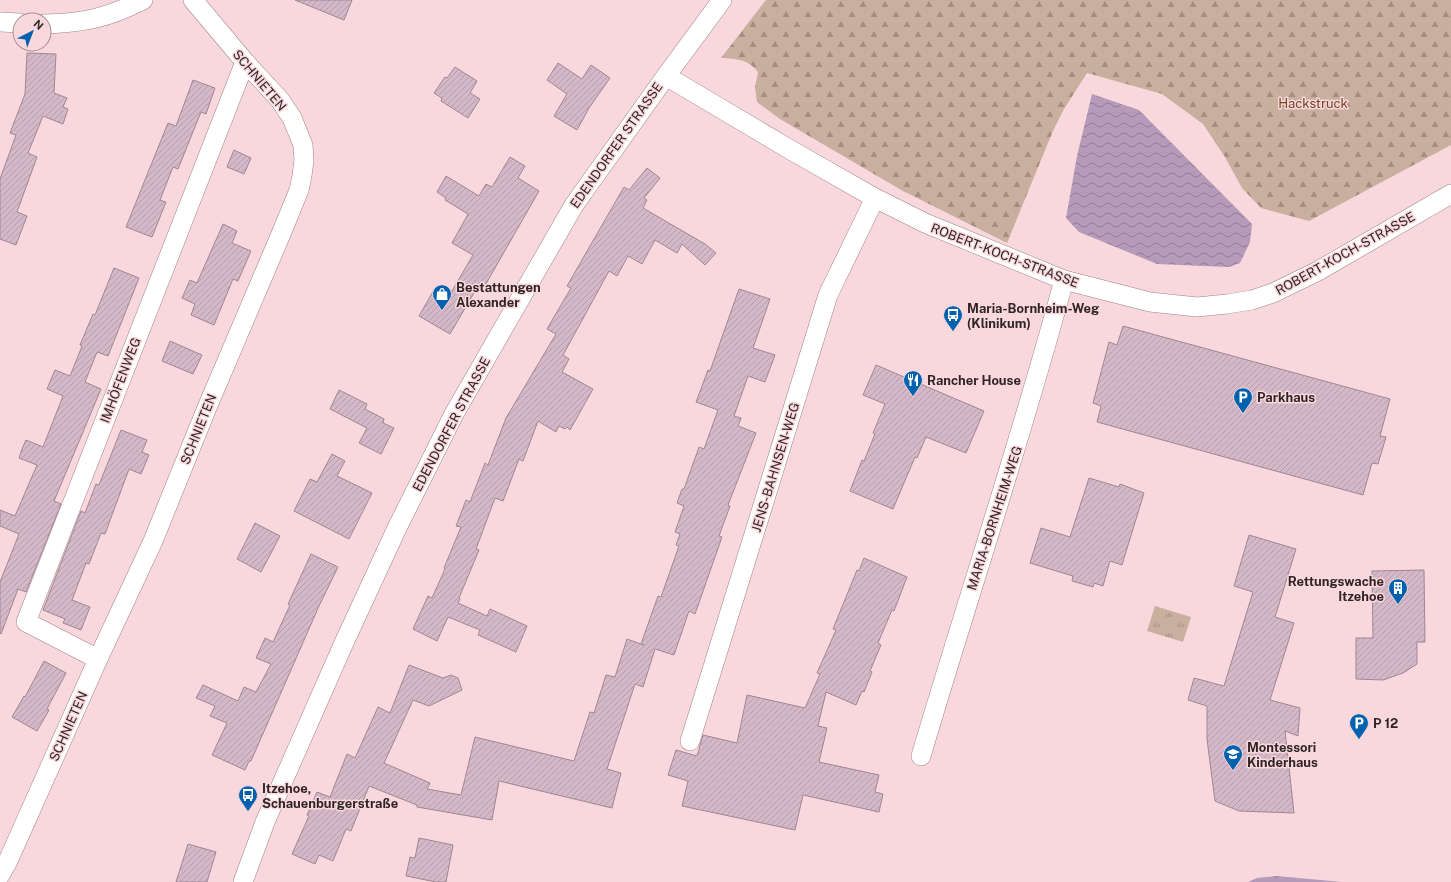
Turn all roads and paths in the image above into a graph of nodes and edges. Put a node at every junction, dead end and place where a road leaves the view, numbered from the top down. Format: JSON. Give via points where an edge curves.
{"nodes":[{"id":1,"x":143,"y":0,"type":"edge"},
{"id":2,"x":193,"y":0,"type":"edge"},
{"id":3,"x":722,"y":0,"type":"edge"},
{"id":4,"x":52,"y":24,"type":"edge"},
{"id":5,"x":245,"y":62,"type":"junction"},
{"id":6,"x":666,"y":76,"type":"junction"},
{"id":7,"x":1451,"y":194,"type":"edge"},
{"id":8,"x":875,"y":198,"type":"junction"},
{"id":9,"x":1064,"y":280,"type":"junction"},
{"id":10,"x":98,"y":659,"type":"junction"},
{"id":11,"x":690,"y":741,"type":"dead end"},
{"id":12,"x":921,"y":756,"type":"dead end"},
{"id":13,"x":0,"y":875,"type":"edge"},
{"id":14,"x":243,"y":882,"type":"edge"}],
"edges":[{"from":1,"to":4,"type":"street","via":[[109,15],[82,22]]},
{"from":2,"to":5,"type":"street","name":"SCHNIETEN"},
{"from":3,"to":6,"type":"street","name":"EDENDORFER STRASSE"},
{"from":5,"to":10,"type":"street","name":"SCHNIETEN","via":[[280,100],[298,129],[304,153],[304,168],[299,190],[153,541]]},
{"from":5,"to":10,"type":"street","name":"IMHÖFENWEG","via":[[26,622]]},
{"from":6,"to":8,"type":"street","name":"ROBERT-KOCH-STRASSE"},
{"from":6,"to":14,"type":"street","name":"EDENDORFER STRASSE","via":[[568,214],[454,414],[397,528],[347,638],[265,822]]},
{"from":7,"to":9,"type":"street","name":"ROBERT-KOCH-STRASSE","via":[[1318,271],[1272,294],[1252,300],[1198,307],[1176,305],[1150,302]]},
{"from":8,"to":9,"type":"street","name":"ROBERT-KOCH-STRASSE","via":[[952,235]]},
{"from":8,"to":11,"type":"street","name":"JENS-BAHNSEN-WEG","via":[[828,295]]},
{"from":9,"to":12,"type":"street","name":"MARIA-BORNHEIM-WEG","via":[[1039,374]]},
{"from":10,"to":13,"type":"street","name":"SCHNIETEN"}]}
